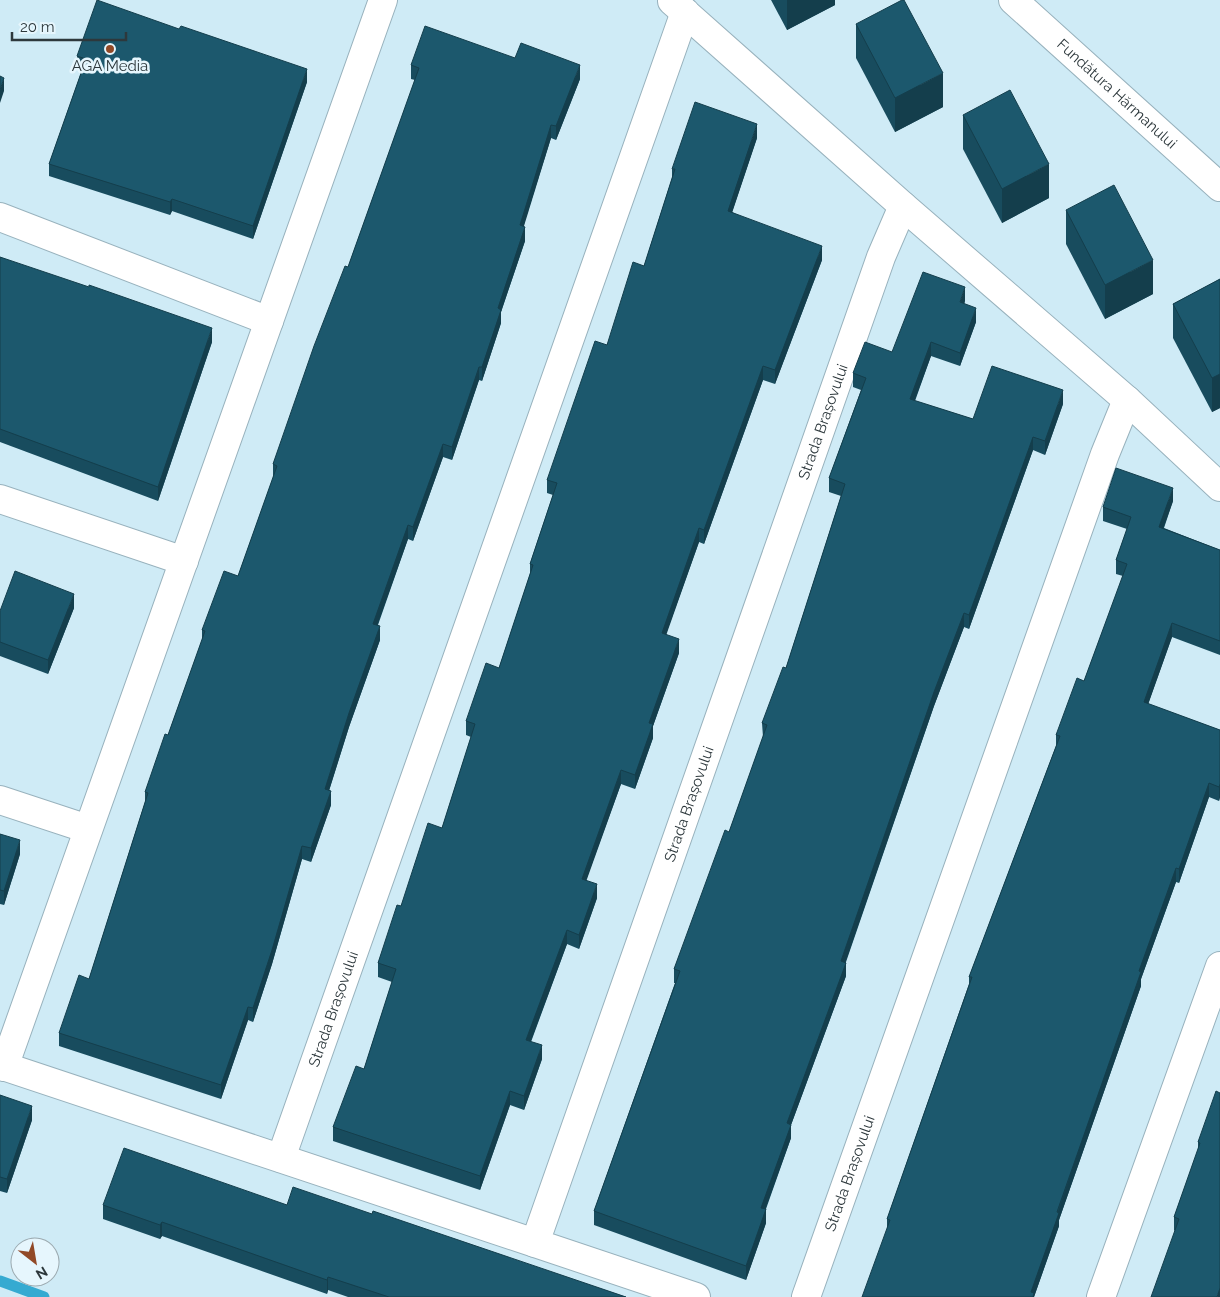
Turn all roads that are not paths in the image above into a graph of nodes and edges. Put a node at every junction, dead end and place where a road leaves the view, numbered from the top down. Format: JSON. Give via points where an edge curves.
{"nodes":[{"id":1,"x":383,"y":0,"type":"edge"},
{"id":2,"x":1013,"y":0,"type":"edge"},
{"id":3,"x":678,"y":6,"type":"edge"},
{"id":4,"x":1220,"y":188,"type":"edge"},
{"id":5,"x":904,"y":206,"type":"junction"},
{"id":6,"x":0,"y":217,"type":"edge"},
{"id":7,"x":269,"y":321,"type":"junction"},
{"id":8,"x":1127,"y":400,"type":"junction"},
{"id":9,"x":1220,"y":486,"type":"edge"},
{"id":10,"x":0,"y":499,"type":"edge"},
{"id":11,"x":184,"y":561,"type":"junction"},
{"id":12,"x":0,"y":800,"type":"edge"},
{"id":13,"x":88,"y":829,"type":"junction"},
{"id":14,"x":1220,"y":966,"type":"edge"},
{"id":15,"x":2,"y":1066,"type":"edge"},
{"id":16,"x":281,"y":1158,"type":"junction"},
{"id":17,"x":535,"y":1243,"type":"junction"},
{"id":18,"x":696,"y":1297,"type":"edge"},
{"id":19,"x":806,"y":1297,"type":"edge"},
{"id":20,"x":1101,"y":1297,"type":"edge"}],
"edges":[{"from":1,"to":7,"type":"street"},
{"from":2,"to":4,"type":"street","name":"Fundătura Hărmanului"},
{"from":3,"to":5,"type":"street","name":"Strada Brașovului"},
{"from":3,"to":16,"type":"street","name":"Strada Brașovului"},
{"from":5,"to":8,"type":"street","name":"Strada Brașovului"},
{"from":5,"to":17,"type":"street","name":"Strada Brașovului","via":[[878,266]]},
{"from":6,"to":7,"type":"street"},
{"from":7,"to":11,"type":"street"},
{"from":8,"to":9,"type":"street","name":"Strada Brașovului"},
{"from":8,"to":19,"type":"street","name":"Strada Brașovului","via":[[1104,454]]},
{"from":10,"to":11,"type":"street"},
{"from":11,"to":13,"type":"street"},
{"from":12,"to":13,"type":"street"},
{"from":13,"to":15,"type":"street"},
{"from":14,"to":20,"type":"street"},
{"from":15,"to":16,"type":"street"},
{"from":16,"to":17,"type":"street"},
{"from":17,"to":18,"type":"street"}]}
